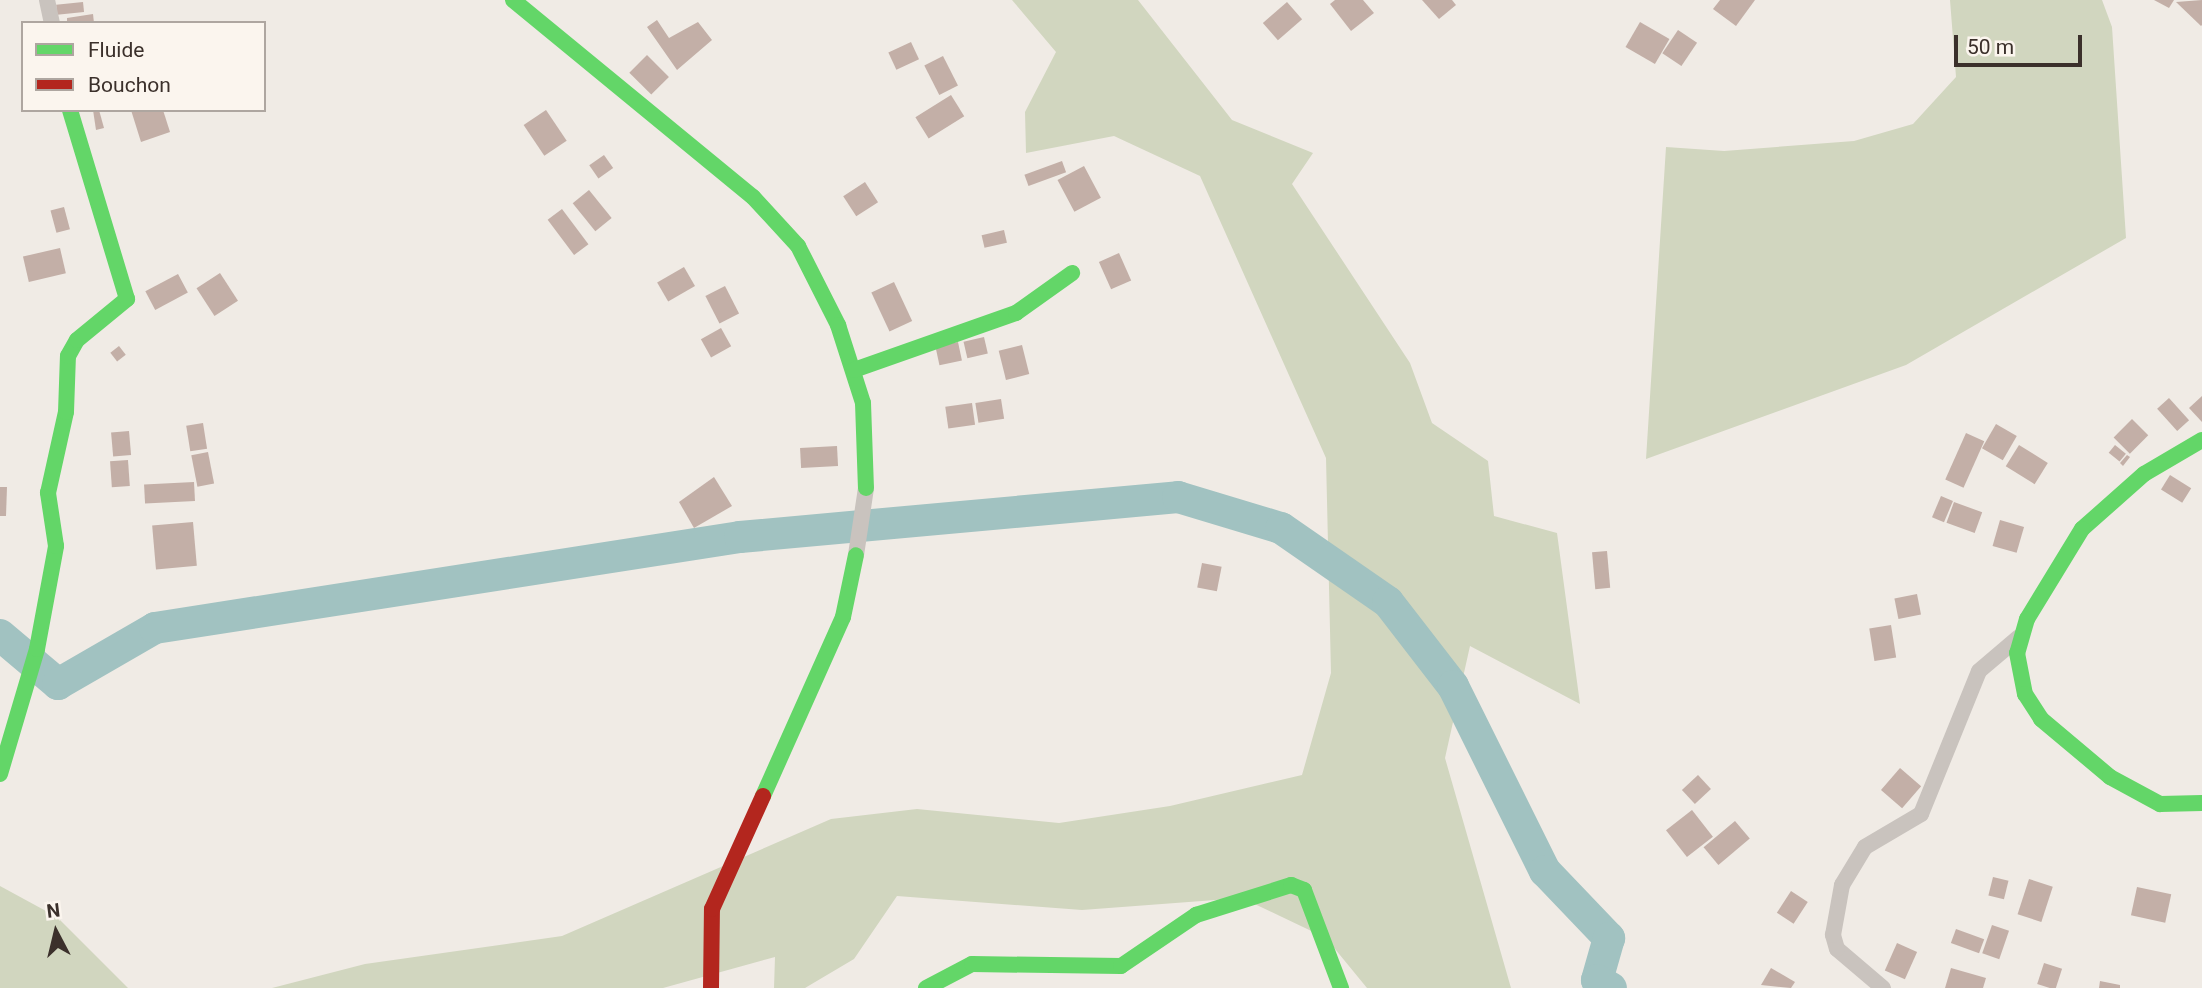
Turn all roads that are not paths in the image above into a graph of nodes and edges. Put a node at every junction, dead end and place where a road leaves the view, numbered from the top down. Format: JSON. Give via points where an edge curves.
{"nodes":[{"id":1,"x":47,"y":0,"type":"edge"},
{"id":2,"x":513,"y":0,"type":"edge"},
{"id":3,"x":52,"y":21,"type":"edge"},
{"id":4,"x":71,"y":112,"type":"edge"},
{"id":5,"x":1072,"y":273,"type":"dead end"},
{"id":6,"x":854,"y":370,"type":"junction"},
{"id":7,"x":2202,"y":440,"type":"edge"},
{"id":8,"x":2019,"y":637,"type":"junction"},
{"id":9,"x":0,"y":774,"type":"edge"},
{"id":10,"x":2202,"y":803,"type":"edge"},
{"id":11,"x":712,"y":988,"type":"edge"},
{"id":12,"x":926,"y":988,"type":"edge"},
{"id":13,"x":1341,"y":988,"type":"edge"},
{"id":14,"x":1883,"y":988,"type":"edge"}],
"edges":[{"from":1,"to":3,"type":"street"},
{"from":2,"to":6,"type":"street","via":[[753,197],[798,246]]},
{"from":4,"to":9,"type":"street","via":[[127,299],[86,332],[68,356],[66,412],[48,492],[56,546],[37,649]]},
{"from":5,"to":6,"type":"street","via":[[1016,313]]},
{"from":6,"to":11,"type":"street","via":[[863,403],[866,488],[856,555],[833,641],[712,909]]},
{"from":7,"to":8,"type":"street","via":[[2135,481],[2082,529]]},
{"from":8,"to":10,"type":"street","via":[[2019,671],[2041,719],[2133,793],[2160,804]]},
{"from":8,"to":14,"type":"street","via":[[1979,671],[1921,814],[1865,847],[1842,885],[1833,935],[1837,949]]},
{"from":12,"to":13,"type":"street","via":[[972,964],[1121,966],[1196,915],[1291,885],[1304,890],[1334,956]]}]}
